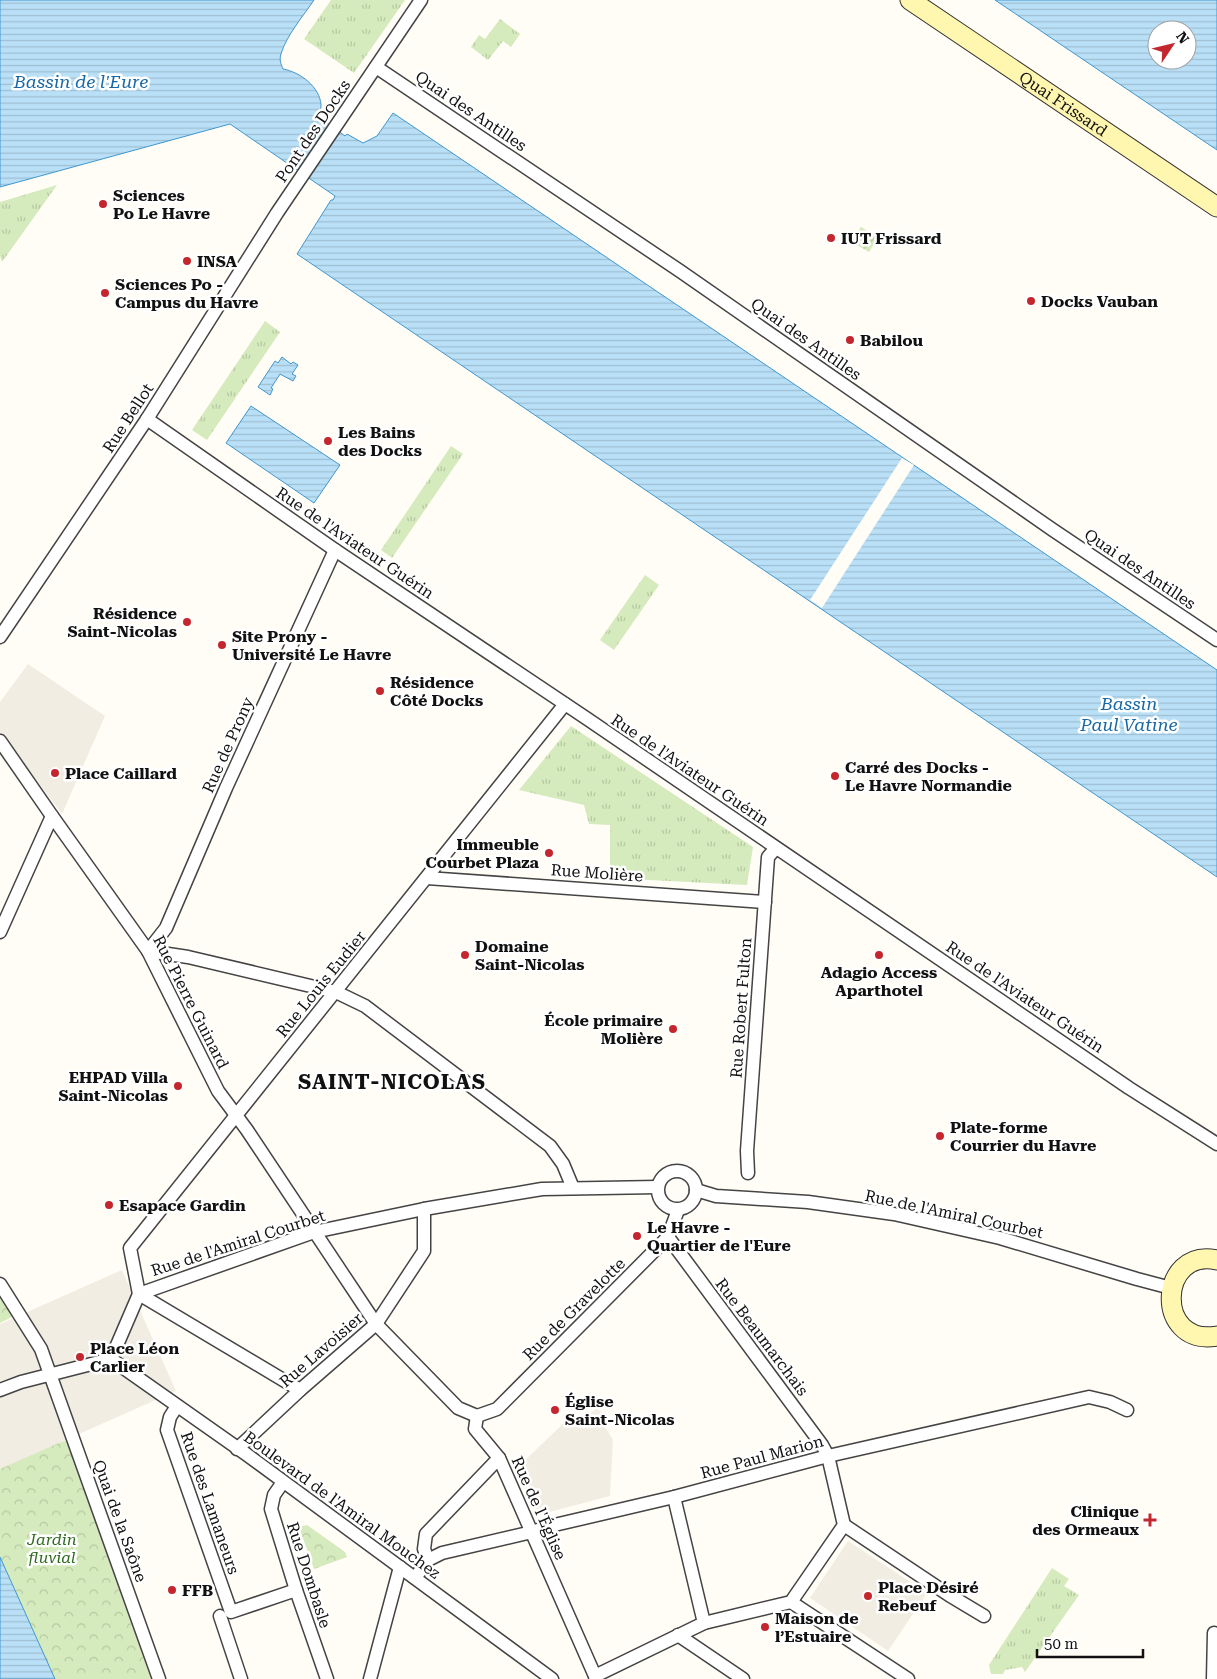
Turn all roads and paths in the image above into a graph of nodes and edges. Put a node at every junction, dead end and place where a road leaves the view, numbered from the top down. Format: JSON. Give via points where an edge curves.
{"nodes":[{"id":1,"x":421,"y":0,"type":"edge"},
{"id":2,"x":910,"y":0,"type":"edge"},
{"id":3,"x":376,"y":66,"type":"junction"},
{"id":4,"x":1217,"y":207,"type":"edge"},
{"id":5,"x":277,"y":213,"type":"joint"},
{"id":6,"x":147,"y":419,"type":"junction"},
{"id":7,"x":335,"y":550,"type":"junction"},
{"id":8,"x":0,"y":637,"type":"edge"},
{"id":9,"x":1217,"y":640,"type":"edge"},
{"id":10,"x":565,"y":704,"type":"junction"},
{"id":11,"x":0,"y":741,"type":"edge"},
{"id":12,"x":52,"y":816,"type":"junction"},
{"id":13,"x":776,"y":848,"type":"junction"},
{"id":14,"x":428,"y":878,"type":"junction"},
{"id":15,"x":765,"y":902,"type":"junction"},
{"id":16,"x":0,"y":932,"type":"edge"},
{"id":17,"x":148,"y":951,"type":"junction"},
{"id":18,"x":336,"y":992,"type":"junction"},
{"id":19,"x":237,"y":1117,"type":"junction"},
{"id":20,"x":1217,"y":1144,"type":"edge"},
{"id":21,"x":748,"y":1173,"type":"dead end"},
{"id":22,"x":658,"y":1187,"type":"junction"},
{"id":23,"x":573,"y":1188,"type":"junction"},
{"id":24,"x":696,"y":1190,"type":"junction"},
{"id":25,"x":424,"y":1210,"type":"junction"},
{"id":26,"x":678,"y":1210,"type":"junction"},
{"id":27,"x":314,"y":1232,"type":"junction"},
{"id":28,"x":668,"y":1237,"type":"junction"},
{"id":29,"x":1215,"y":1257,"type":"edge"},
{"id":30,"x":0,"y":1284,"type":"edge"},
{"id":31,"x":1172,"y":1288,"type":"junction"},
{"id":32,"x":139,"y":1294,"type":"junction"},
{"id":33,"x":376,"y":1324,"type":"junction"},
{"id":34,"x":1217,"y":1336,"type":"edge"},
{"id":35,"x":111,"y":1359,"type":"junction"},
{"id":36,"x":51,"y":1374,"type":"junction"},
{"id":37,"x":0,"y":1390,"type":"edge"},
{"id":38,"x":300,"y":1390,"type":"junction"},
{"id":39,"x":1127,"y":1410,"type":"dead end"},
{"id":40,"x":173,"y":1411,"type":"junction"},
{"id":41,"x":477,"y":1416,"type":"junction"},
{"id":42,"x":237,"y":1448,"type":"junction"},
{"id":43,"x":828,"y":1456,"type":"junction"},
{"id":44,"x":499,"y":1458,"type":"junction"},
{"id":45,"x":283,"y":1482,"type":"junction"},
{"id":46,"x":674,"y":1497,"type":"junction"},
{"id":47,"x":844,"y":1525,"type":"junction"},
{"id":48,"x":532,"y":1532,"type":"junction"},
{"id":49,"x":428,"y":1560,"type":"junction"},
{"id":50,"x":400,"y":1567,"type":"junction"},
{"id":51,"x":415,"y":1578,"type":"junction"},
{"id":52,"x":296,"y":1590,"type":"junction"},
{"id":53,"x":791,"y":1602,"type":"junction"},
{"id":54,"x":226,"y":1614,"type":"junction"},
{"id":55,"x":984,"y":1616,"type":"dead end"},
{"id":56,"x":704,"y":1623,"type":"junction"},
{"id":57,"x":1214,"y":1633,"type":"dead end"},
{"id":58,"x":678,"y":1635,"type":"junction"},
{"id":59,"x":593,"y":1677,"type":"edge"},
{"id":60,"x":159,"y":1679,"type":"edge"},
{"id":61,"x":241,"y":1679,"type":"edge"},
{"id":62,"x":327,"y":1679,"type":"edge"},
{"id":63,"x":370,"y":1679,"type":"edge"},
{"id":64,"x":552,"y":1679,"type":"edge"},
{"id":65,"x":743,"y":1679,"type":"edge"},
{"id":66,"x":908,"y":1679,"type":"edge"},
{"id":67,"x":1213,"y":1679,"type":"edge"}],
"edges":[{"from":1,"to":3,"type":"street","name":"Pont des Docks"},
{"from":2,"to":4,"type":"street","name":"Quai Frissard"},
{"from":3,"to":5,"type":"street","name":"Pont des Docks"},
{"from":3,"to":9,"type":"street","name":"Quai des Antilles"},
{"from":5,"to":6,"type":"street","name":"Rue Bellot"},
{"from":6,"to":7,"type":"street","name":"Rue de l'Aviateur Guérin"},
{"from":6,"to":8,"type":"street","name":"Rue Bellot"},
{"from":7,"to":10,"type":"street","name":"Rue de l'Aviateur Guérin"},
{"from":7,"to":17,"type":"street","name":"Rue de Prony","via":[[166,928]]},
{"from":10,"to":13,"type":"street","name":"Rue de l'Aviateur Guérin"},
{"from":10,"to":14,"type":"street","name":"Rue Louis Eudier"},
{"from":11,"to":12,"type":"street","name":"Rue Pierre Guinard"},
{"from":12,"to":16,"type":"street"},
{"from":12,"to":17,"type":"street","name":"Rue Pierre Guinard"},
{"from":13,"to":15,"type":"street","name":"Rue Robert Fulton","via":[[768,857]]},
{"from":13,"to":20,"type":"street","name":"Rue de l'Aviateur Guérin","via":[[1129,1088]]},
{"from":14,"to":15,"type":"street","name":"Rue Molière"},
{"from":14,"to":18,"type":"street","name":"Rue Louis Eudier"},
{"from":15,"to":21,"type":"street","name":"Rue Robert Fulton"},
{"from":17,"to":18,"type":"street","via":[[188,957]]},
{"from":17,"to":19,"type":"street","name":"Rue Pierre Guinard","via":[[218,1091]]},
{"from":18,"to":19,"type":"street","name":"Rue Louis Eudier"},
{"from":18,"to":23,"type":"street","via":[[366,1006],[550,1146],[563,1164]]},
{"from":19,"to":27,"type":"street","name":"Rue Pierre Guinard"},
{"from":19,"to":32,"type":"street","name":"Rue Louis Eudier","via":[[130,1248]]},
{"from":22,"to":23,"type":"street","name":"Rue de l'Amiral Courbet"},
{"from":22,"to":24,"type":"street","via":[[666,1175],[681,1172],[690,1176]]},
{"from":22,"to":26,"type":"street","via":[[663,1203]]},
{"from":23,"to":25,"type":"street","name":"Rue de l'Amiral Courbet","via":[[542,1189]]},
{"from":24,"to":26,"type":"street","via":[[691,1203]]},
{"from":24,"to":31,"type":"street","name":"Rue de l'Amiral Courbet","via":[[716,1196],[808,1202],[894,1214],[1000,1238]]},
{"from":25,"to":27,"type":"street","name":"Rue de l'Amiral Courbet"},
{"from":25,"to":33,"type":"street","name":"Rue Lavoisier","via":[[424,1251]]},
{"from":26,"to":28,"type":"street","name":"Rue de Gravelotte"},
{"from":27,"to":32,"type":"street","name":"Rue de l'Amiral Courbet"},
{"from":27,"to":33,"type":"street"},
{"from":28,"to":41,"type":"street","name":"Rue de Gravelotte","via":[[497,1409]]},
{"from":28,"to":43,"type":"street","name":"Rue Beaumarchais"},
{"from":29,"to":31,"type":"street","via":[[1186,1266]]},
{"from":30,"to":36,"type":"street","name":"Quai de la Saône","via":[[41,1350]]},
{"from":31,"to":34,"type":"street","via":[[1171,1305],[1183,1327],[1198,1335]]},
{"from":32,"to":35,"type":"street","name":"Rue de l'Amiral Courbet"},
{"from":32,"to":38,"type":"street"},
{"from":33,"to":38,"type":"street","name":"Rue Lavoisier"},
{"from":33,"to":41,"type":"street","via":[[458,1408]]},
{"from":35,"to":36,"type":"street"},
{"from":35,"to":40,"type":"street","name":"Boulevard de l'Amiral Mouchez"},
{"from":36,"to":37,"type":"street"},
{"from":36,"to":60,"type":"street","name":"Quai de la Saône"},
{"from":38,"to":42,"type":"street","name":"Rue Lavoisier"},
{"from":39,"to":43,"type":"street","name":"Rue Paul Marion","via":[[1089,1397]]},
{"from":40,"to":42,"type":"street","name":"Boulevard de l'Amiral Mouchez"},
{"from":40,"to":54,"type":"street","name":"Rue des Lamaneurs","via":[[167,1430]]},
{"from":41,"to":44,"type":"street","name":"Rue de l'Église","via":[[475,1429]]},
{"from":42,"to":45,"type":"street","name":"Boulevard de l'Amiral Mouchez"},
{"from":43,"to":46,"type":"street","name":"Rue Paul Marion"},
{"from":43,"to":47,"type":"street","name":"Rue Beaumarchais"},
{"from":44,"to":48,"type":"street","name":"Rue de l'Église"},
{"from":44,"to":49,"type":"street","via":[[426,1534],[424,1548]]},
{"from":45,"to":50,"type":"street","name":"Boulevard de l'Amiral Mouchez"},
{"from":45,"to":52,"type":"street","name":"Rue Dombasle","via":[[274,1495],[270,1510]]},
{"from":46,"to":48,"type":"street","name":"Rue Paul Marion"},
{"from":46,"to":56,"type":"street"},
{"from":47,"to":53,"type":"street"},
{"from":47,"to":55,"type":"street"},
{"from":48,"to":49,"type":"street","name":"Rue Paul Marion","via":[[442,1553]]},
{"from":48,"to":59,"type":"street","name":"Rue de l'Église"},
{"from":49,"to":51,"type":"street"},
{"from":50,"to":51,"type":"street","name":"Boulevard de l'Amiral Mouchez"},
{"from":50,"to":63,"type":"street"},
{"from":51,"to":64,"type":"street","name":"Boulevard de l'Amiral Mouchez"},
{"from":52,"to":54,"type":"street"},
{"from":52,"to":62,"type":"street","name":"Rue Dombasle"},
{"from":53,"to":56,"type":"street"},
{"from":53,"to":66,"type":"street"},
{"from":54,"to":61,"type":"street","name":"Rue des Lamaneurs"},
{"from":56,"to":58,"type":"street"},
{"from":57,"to":67,"type":"street"},
{"from":58,"to":59,"type":"street"},
{"from":58,"to":65,"type":"street"}]}
